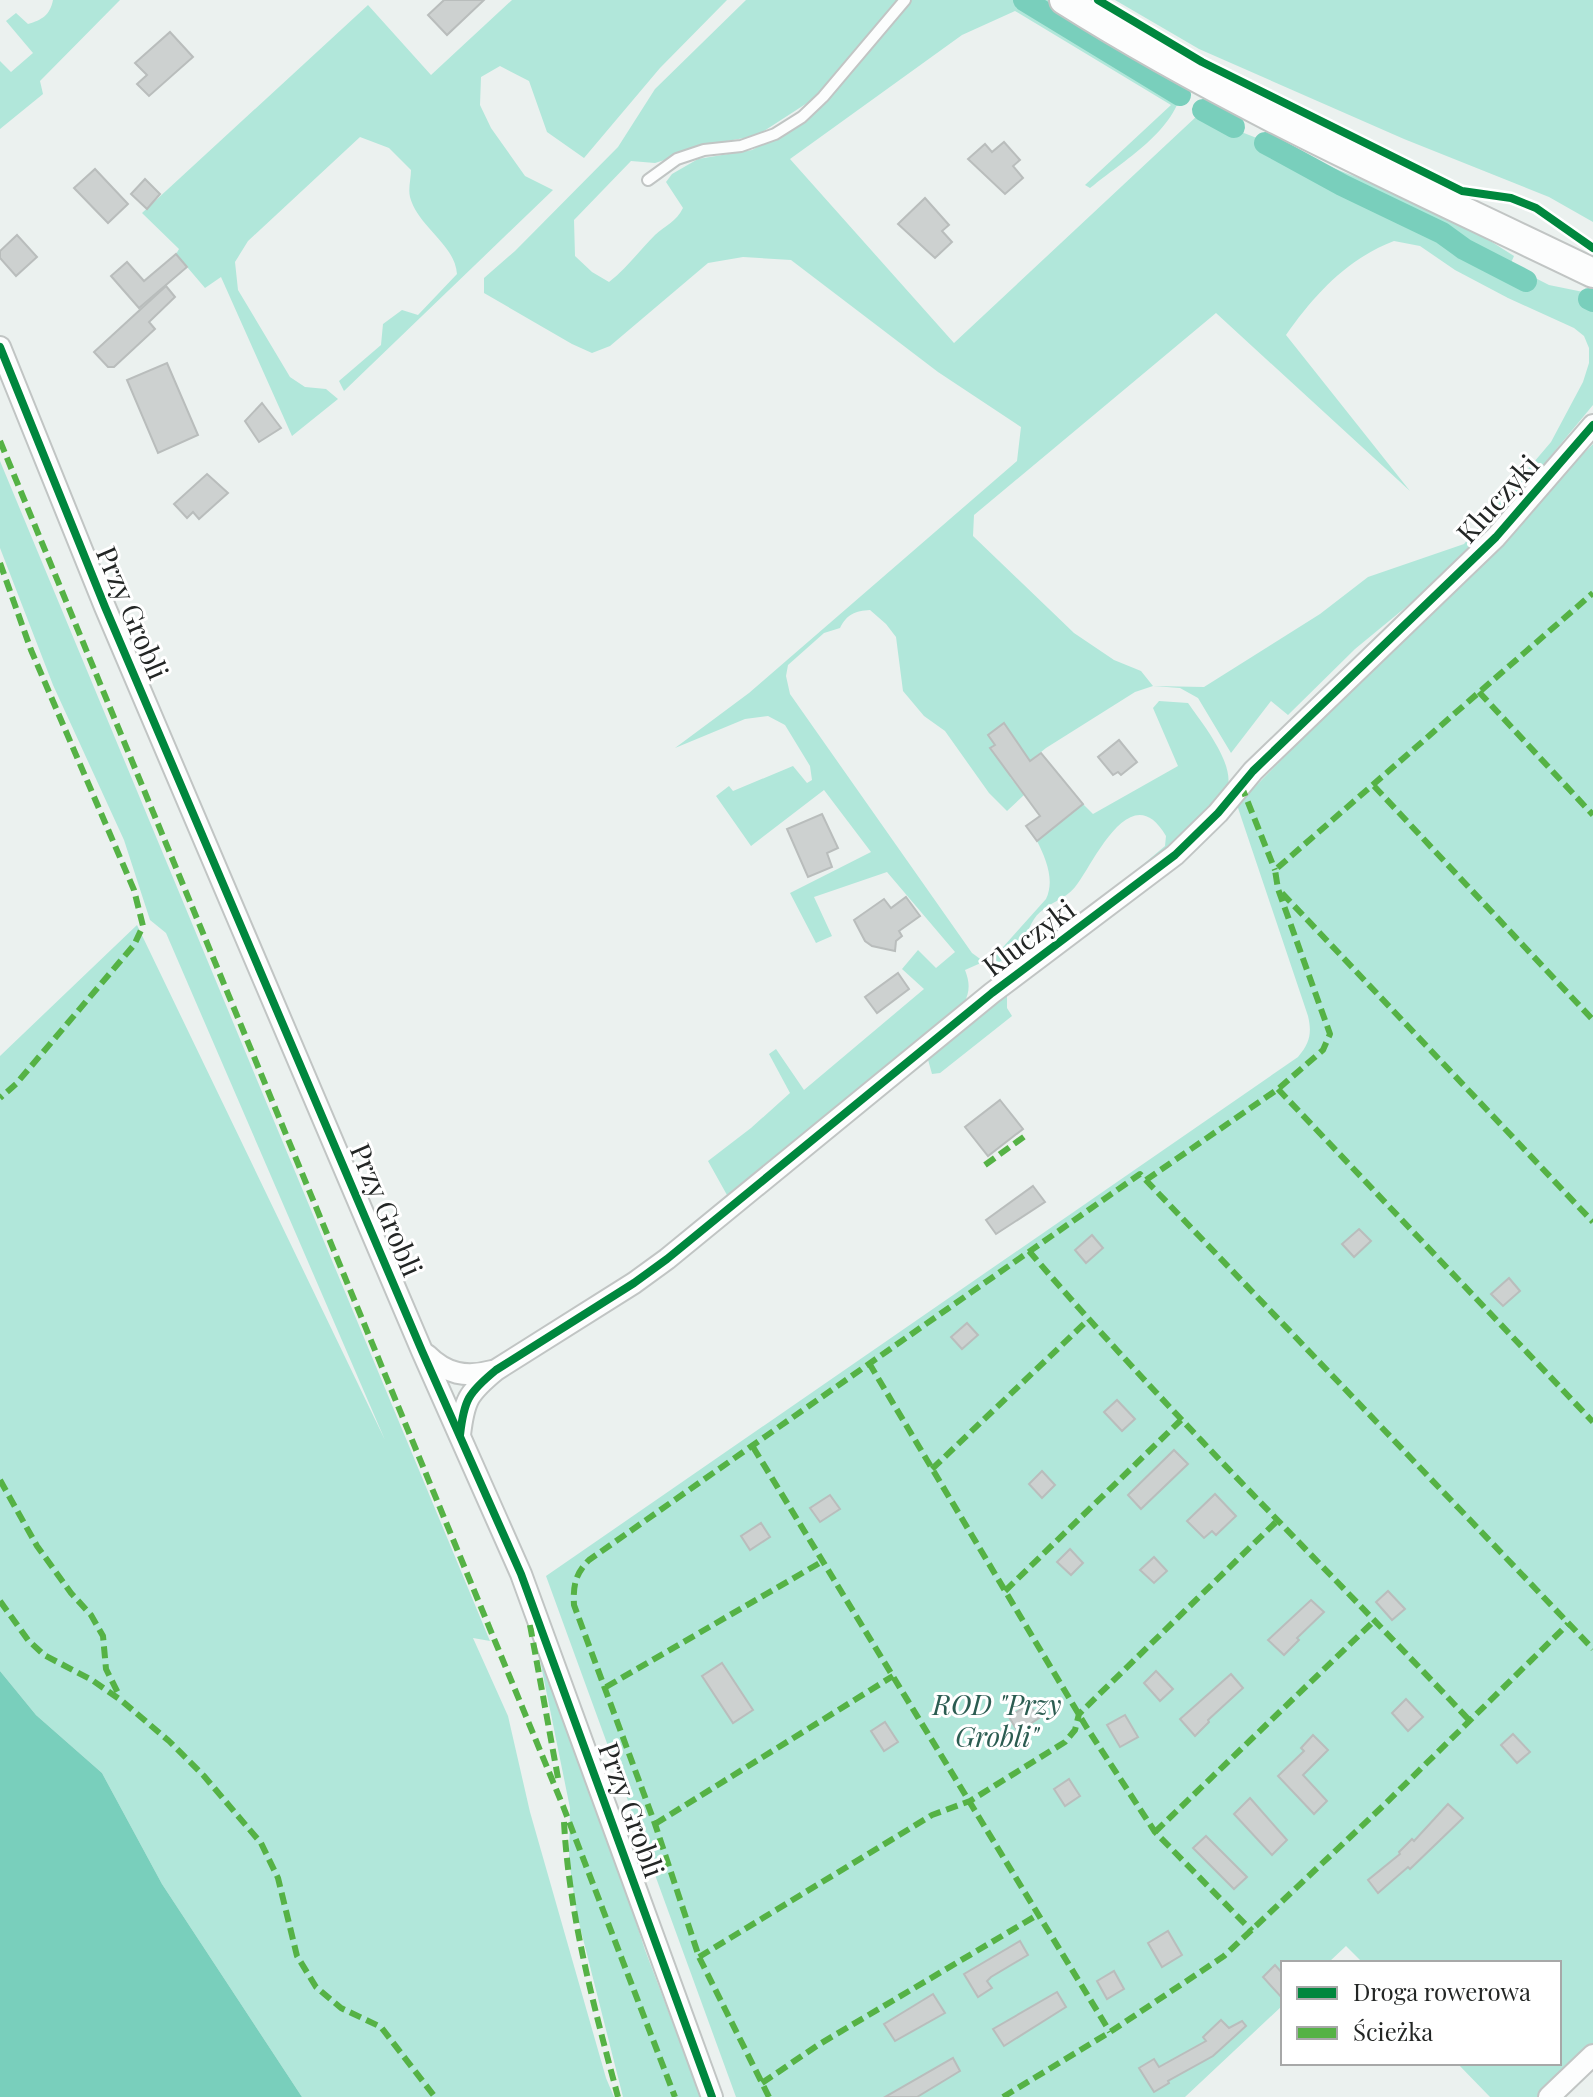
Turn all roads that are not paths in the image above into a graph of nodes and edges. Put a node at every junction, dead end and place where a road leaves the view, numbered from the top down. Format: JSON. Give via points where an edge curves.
{"nodes":[{"id":1,"x":905,"y":0,"type":"edge"},
{"id":2,"x":1064,"y":0,"type":"edge"},
{"id":3,"x":648,"y":180,"type":"dead end"},
{"id":4,"x":1593,"y":273,"type":"edge"},
{"id":5,"x":0,"y":347,"type":"edge"},
{"id":6,"x":1593,"y":425,"type":"edge"},
{"id":7,"x":422,"y":1351,"type":"junction"},
{"id":8,"x":496,"y":1370,"type":"junction"},
{"id":9,"x":460,"y":1436,"type":"junction"},
{"id":10,"x":1593,"y":2055,"type":"edge"},
{"id":11,"x":712,"y":2097,"type":"edge"},
{"id":12,"x":1549,"y":2097,"type":"edge"}],
"edges":[{"from":1,"to":3,"type":"lane","via":[[802,117],[741,146],[677,159]]},
{"from":2,"to":4,"type":"main road","via":[[1263,112]]},
{"from":5,"to":7,"type":"street","name":"Przy Grobli"},
{"from":6,"to":8,"type":"street","name":"Kluczyki","via":[[1496,537],[1253,771],[1175,855],[992,993],[667,1259]]},
{"from":7,"to":8,"type":"street","name":"Kluczyki","via":[[453,1373],[474,1376]]},
{"from":7,"to":9,"type":"street","name":"Przy Grobli"},
{"from":8,"to":9,"type":"street","name":"Kluczyki","via":[[464,1404]]},
{"from":9,"to":11,"type":"street","name":"Przy Grobli","via":[[521,1574]]},
{"from":10,"to":12,"type":"street"}]}
